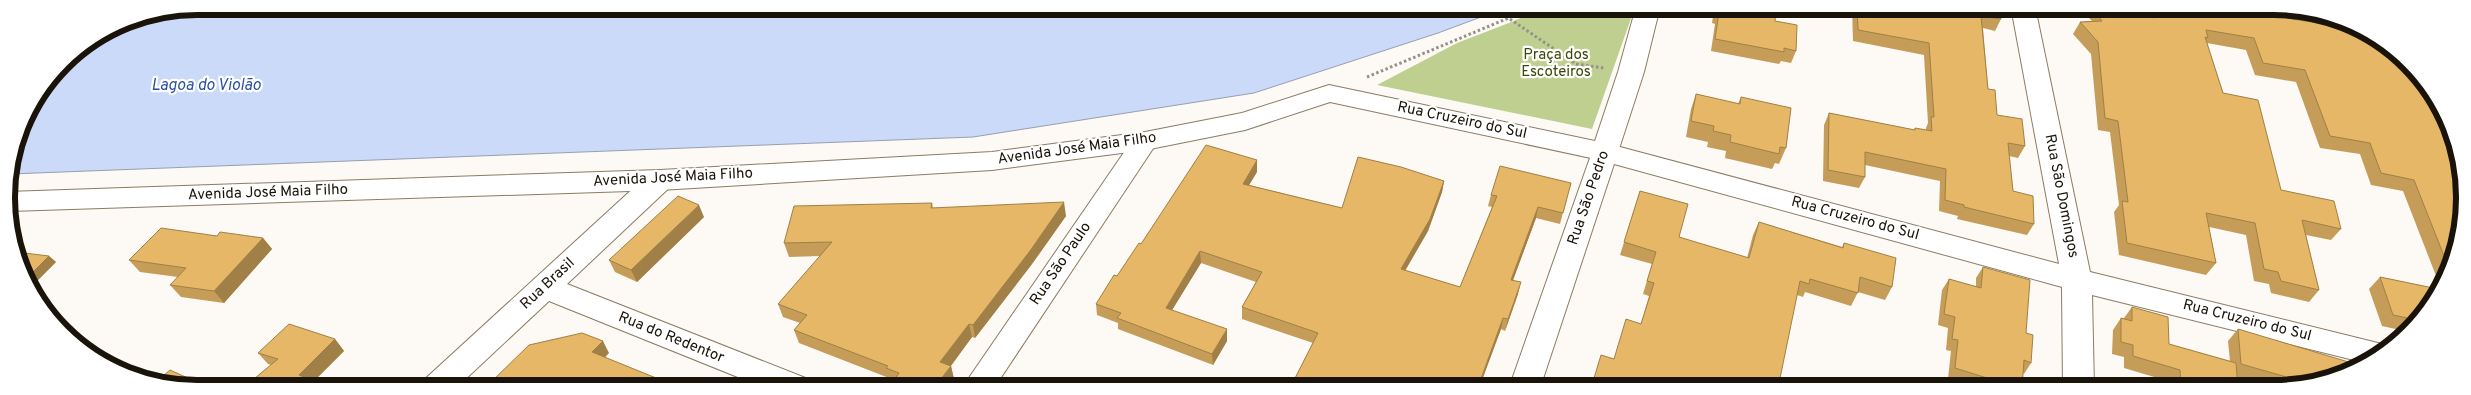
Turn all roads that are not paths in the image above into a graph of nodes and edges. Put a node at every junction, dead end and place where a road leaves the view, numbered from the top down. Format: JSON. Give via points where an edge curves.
{"nodes":[{"id":1,"x":1646,"y":15,"type":"edge"},
{"id":2,"x":2025,"y":15,"type":"edge"},
{"id":3,"x":1329,"y":93,"type":"joint"},
{"id":4,"x":1145,"y":140,"type":"junction"},
{"id":5,"x":1605,"y":152,"type":"junction"},
{"id":6,"x":660,"y":180,"type":"junction"},
{"id":7,"x":15,"y":201,"type":"edge"},
{"id":8,"x":2078,"y":280,"type":"junction"},
{"id":9,"x":545,"y":287,"type":"junction"},
{"id":10,"x":2371,"y":352,"type":"edge"},
{"id":11,"x":445,"y":380,"type":"edge"},
{"id":12,"x":777,"y":380,"type":"edge"},
{"id":13,"x":982,"y":380,"type":"edge"},
{"id":14,"x":1527,"y":380,"type":"edge"},
{"id":15,"x":2078,"y":380,"type":"edge"}],
"edges":[{"from":1,"to":5,"type":"street","name":"Rua São Pedro","via":[[1632,72]]},
{"from":2,"to":8,"type":"street","name":"Rua São Domingos"},
{"from":3,"to":4,"type":"street","name":"Avenida José Maia Filho","via":[[1245,121]]},
{"from":3,"to":5,"type":"street","name":"Rua Cruzeiro do Sul"},
{"from":4,"to":6,"type":"street","name":"Avenida José Maia Filho","via":[[992,161]]},
{"from":4,"to":13,"type":"street","name":"Rua São Paulo"},
{"from":5,"to":8,"type":"street","name":"Rua Cruzeiro do Sul"},
{"from":5,"to":14,"type":"street","name":"Rua São Pedro"},
{"from":6,"to":7,"type":"street","name":"Avenida José Maia Filho"},
{"from":6,"to":9,"type":"street","name":"Rua Brasil"},
{"from":8,"to":10,"type":"street","name":"Rua Cruzeiro do Sul"},
{"from":8,"to":15,"type":"street","name":"Rua São Domingos"},
{"from":9,"to":11,"type":"street","name":"Rua Brasil"},
{"from":9,"to":12,"type":"street","name":"Rua do Redentor"}]}
